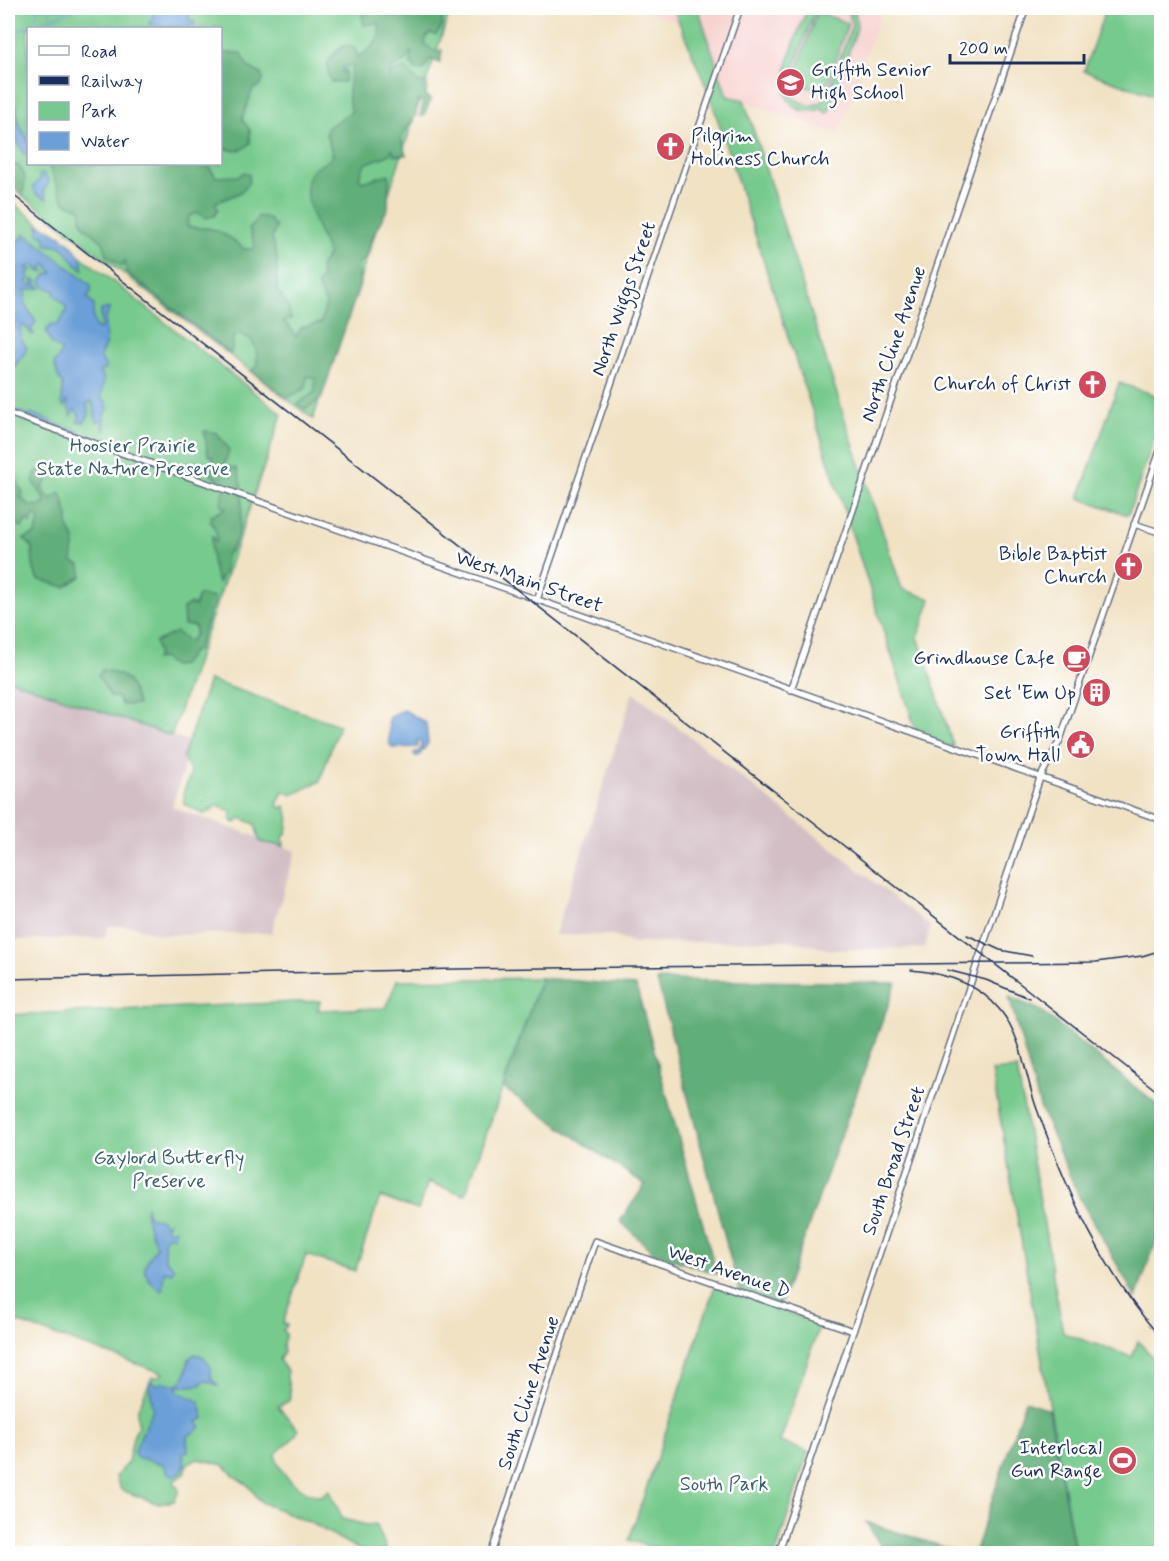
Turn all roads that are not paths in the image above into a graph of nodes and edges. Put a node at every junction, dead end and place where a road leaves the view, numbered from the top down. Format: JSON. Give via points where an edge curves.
{"nodes":[{"id":1,"x":740,"y":8,"type":"edge"},
{"id":2,"x":1026,"y":8,"type":"edge"},
{"id":3,"x":8,"y":413,"type":"edge"},
{"id":4,"x":1161,"y":445,"type":"edge"},
{"id":5,"x":1134,"y":524,"type":"junction"},
{"id":6,"x":1161,"y":533,"type":"edge"},
{"id":7,"x":537,"y":600,"type":"junction"},
{"id":8,"x":791,"y":690,"type":"junction"},
{"id":9,"x":1040,"y":778,"type":"junction"},
{"id":10,"x":1161,"y":820,"type":"edge"},
{"id":11,"x":595,"y":1241,"type":"joint"},
{"id":12,"x":853,"y":1331,"type":"junction"},
{"id":13,"x":491,"y":1554,"type":"edge"},
{"id":14,"x":778,"y":1554,"type":"edge"}],
"edges":[{"from":1,"to":7,"type":"street","name":"North Wiggs Street"},
{"from":2,"to":8,"type":"street","name":"North Cline Avenue"},
{"from":3,"to":7,"type":"street","name":"West Main Street"},
{"from":4,"to":5,"type":"street","name":"South Broad Street"},
{"from":5,"to":6,"type":"street"},
{"from":5,"to":9,"type":"street","name":"South Broad Street","via":[[1060,740]]},
{"from":7,"to":8,"type":"street","name":"West Main Street"},
{"from":8,"to":9,"type":"street","name":"West Main Street"},
{"from":9,"to":10,"type":"street","name":"West Main Street"},
{"from":9,"to":12,"type":"street","name":"South Broad Street"},
{"from":11,"to":12,"type":"street","name":"West Avenue D"},
{"from":11,"to":13,"type":"street","name":"South Cline Avenue"},
{"from":12,"to":14,"type":"street","name":"South Broad Street"}]}
